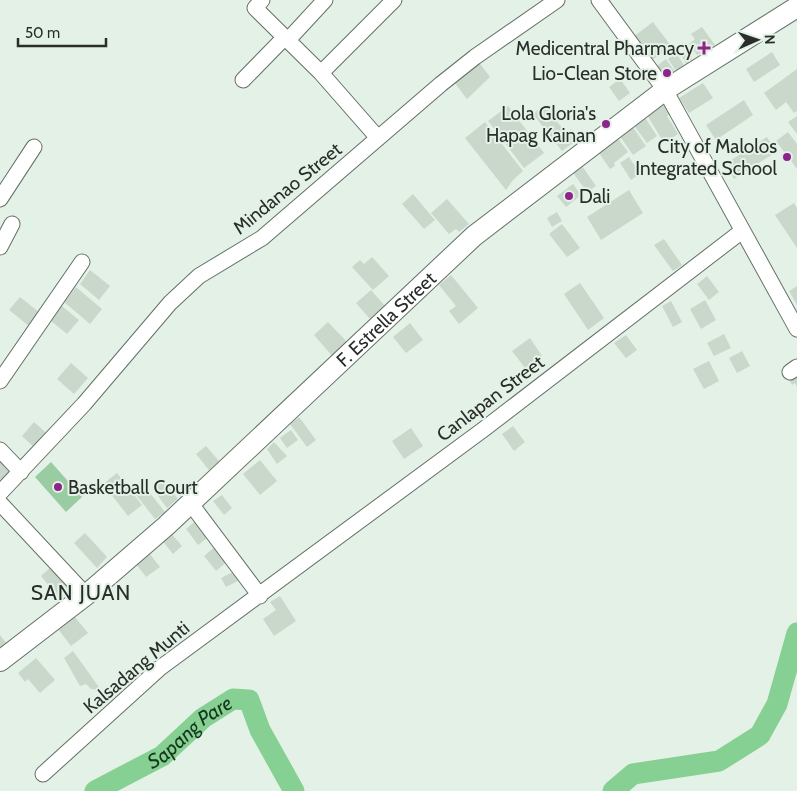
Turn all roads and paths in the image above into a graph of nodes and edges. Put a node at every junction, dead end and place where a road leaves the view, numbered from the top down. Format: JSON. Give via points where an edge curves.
{"nodes":[{"id":1,"x":262,"y":0,"type":"edge"},
{"id":2,"x":325,"y":0,"type":"edge"},
{"id":3,"x":393,"y":0,"type":"edge"},
{"id":4,"x":557,"y":0,"type":"edge"},
{"id":5,"x":599,"y":0,"type":"edge"},
{"id":6,"x":797,"y":7,"type":"edge"},
{"id":7,"x":287,"y":38,"type":"junction"},
{"id":8,"x":321,"y":73,"type":"junction"},
{"id":9,"x":243,"y":80,"type":"dead end"},
{"id":10,"x":665,"y":90,"type":"junction"},
{"id":11,"x":378,"y":138,"type":"junction"},
{"id":12,"x":34,"y":147,"type":"dead end"},
{"id":13,"x":0,"y":199,"type":"edge"},
{"id":14,"x":12,"y":224,"type":"dead end"},
{"id":15,"x":742,"y":231,"type":"junction"},
{"id":16,"x":0,"y":247,"type":"edge"},
{"id":17,"x":82,"y":262,"type":"dead end"},
{"id":18,"x":797,"y":329,"type":"edge"},
{"id":19,"x":0,"y":381,"type":"edge"},
{"id":20,"x":0,"y":450,"type":"edge"},
{"id":21,"x":21,"y":472,"type":"junction"},
{"id":22,"x":0,"y":493,"type":"edge"},
{"id":23,"x":0,"y":503,"type":"edge"},
{"id":24,"x":191,"y":504,"type":"junction"},
{"id":25,"x":86,"y":595,"type":"junction"},
{"id":26,"x":260,"y":596,"type":"junction"},
{"id":27,"x":0,"y":661,"type":"edge"},
{"id":28,"x":43,"y":774,"type":"dead end"}],
"edges":[{"from":1,"to":7,"type":"street","via":[[255,8]]},
{"from":2,"to":7,"type":"street"},
{"from":3,"to":8,"type":"street"},
{"from":4,"to":11,"type":"street","name":"Mindanao Street","via":[[475,57]]},
{"from":5,"to":10,"type":"street"},
{"from":6,"to":10,"type":"main road","name":"F. Estrella Street"},
{"from":7,"to":8,"type":"street"},
{"from":7,"to":9,"type":"street"},
{"from":8,"to":11,"type":"street"},
{"from":10,"to":15,"type":"street"},
{"from":10,"to":24,"type":"main road","name":"F. Estrella Street","via":[[474,236]]},
{"from":11,"to":21,"type":"street","name":"Mindanao Street","via":[[262,238],[199,276],[170,303]]},
{"from":12,"to":13,"type":"street"},
{"from":14,"to":16,"type":"street"},
{"from":15,"to":18,"type":"street"},
{"from":15,"to":26,"type":"street","name":"Canlapan Street"},
{"from":17,"to":19,"type":"street"},
{"from":20,"to":21,"type":"street"},
{"from":21,"to":22,"type":"street","name":"Mindanao Street"},
{"from":23,"to":25,"type":"street"},
{"from":24,"to":25,"type":"main road","name":"F. Estrella Street"},
{"from":24,"to":26,"type":"street"},
{"from":25,"to":27,"type":"main road","name":"F. Estrella Street"},
{"from":26,"to":28,"type":"street","name":"Kalsadang Munti","via":[[160,668]]}]}
